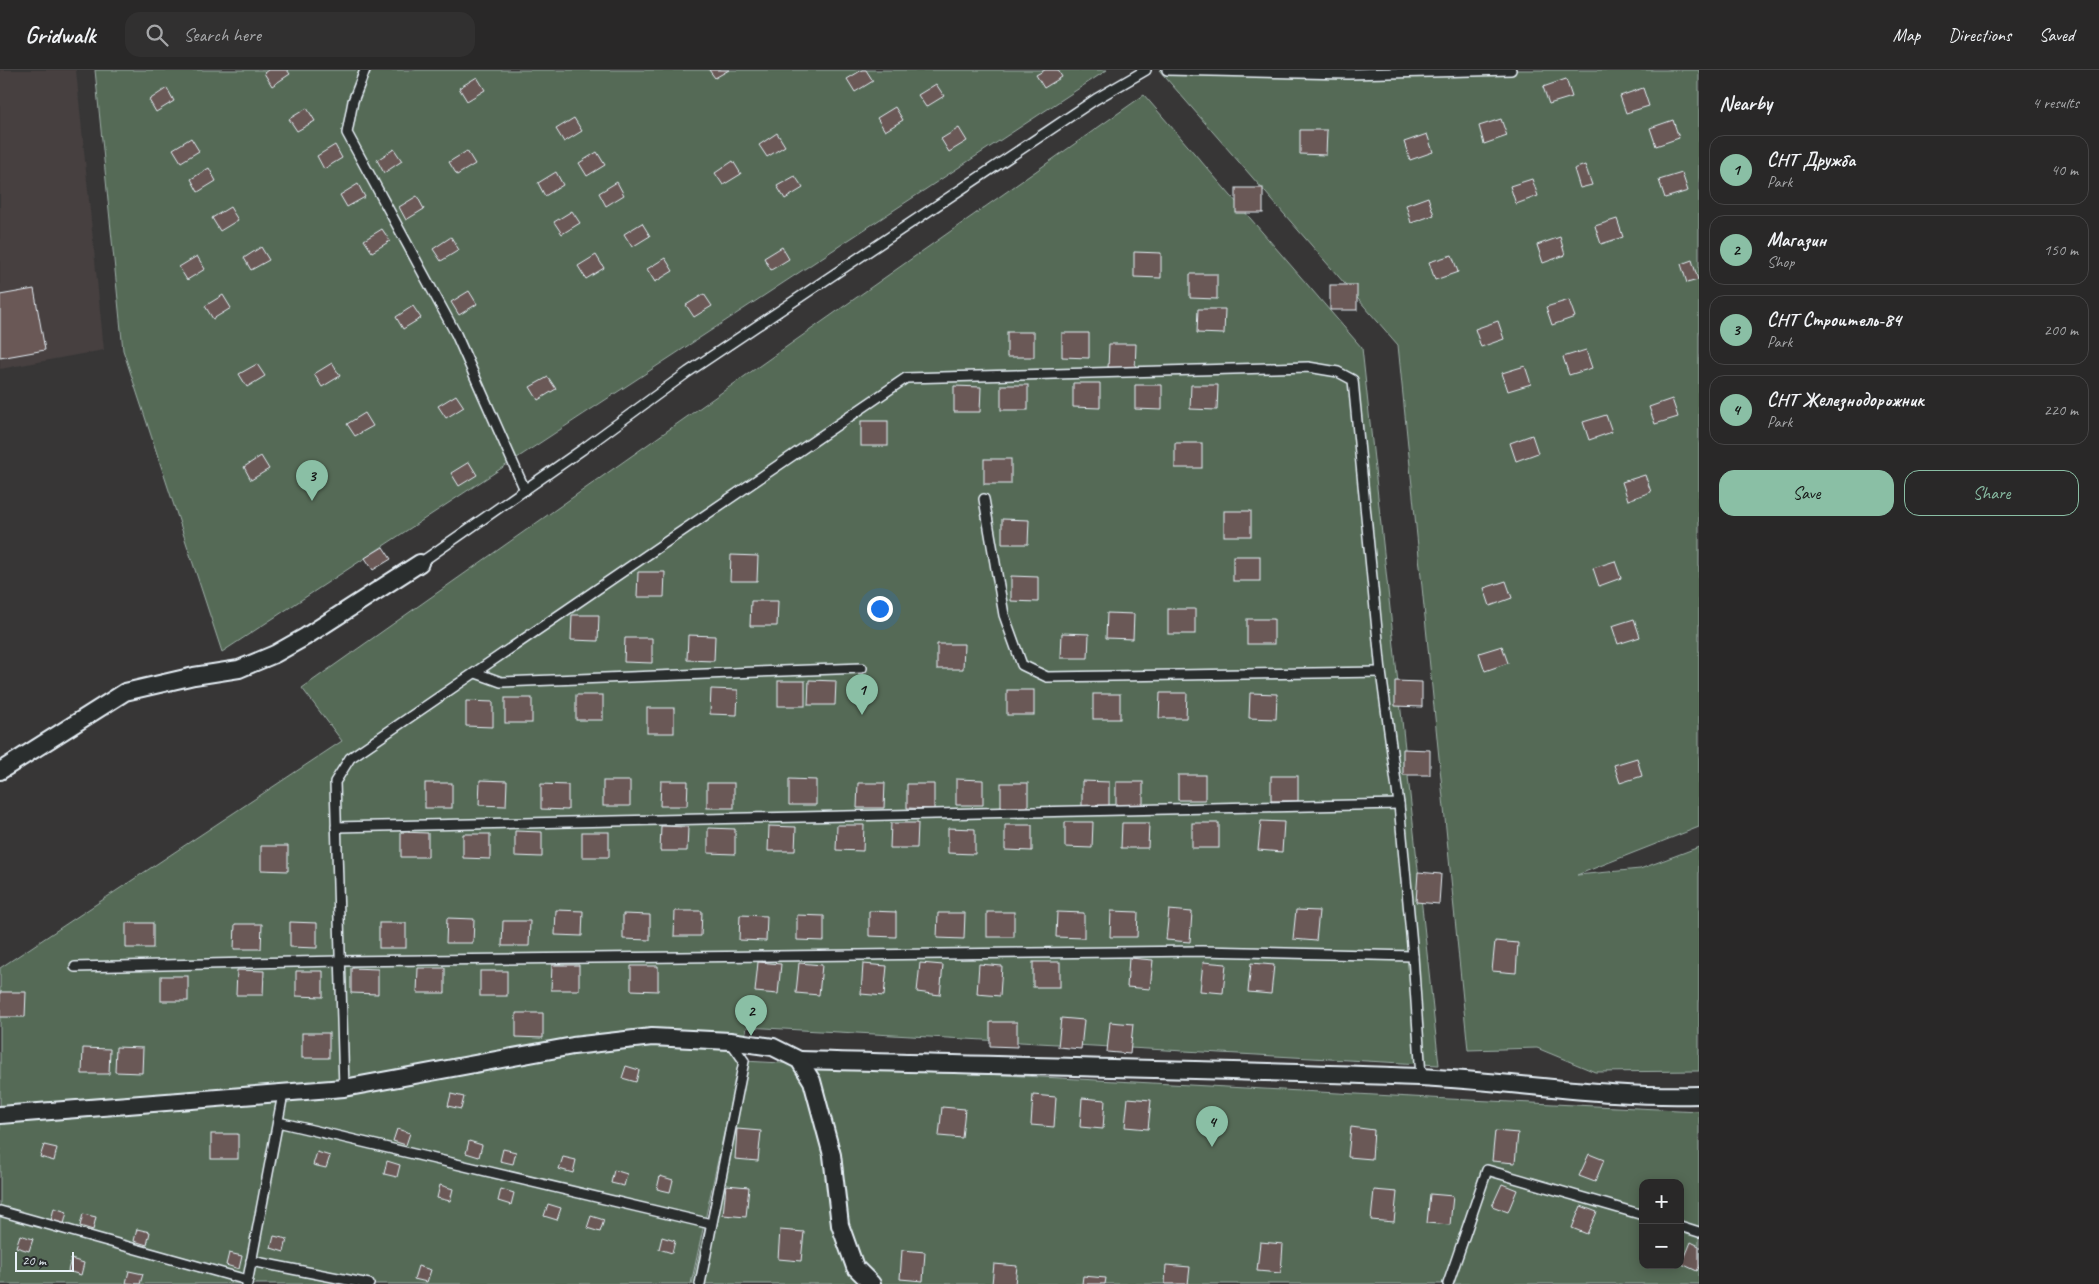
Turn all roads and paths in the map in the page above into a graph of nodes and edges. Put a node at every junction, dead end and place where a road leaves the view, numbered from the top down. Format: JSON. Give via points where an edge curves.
{"nodes":[{"id":1,"x":365,"y":70,"type":"edge"},
{"id":2,"x":1146,"y":70,"type":"edge"},
{"id":3,"x":1167,"y":70,"type":"edge"},
{"id":4,"x":1511,"y":70,"type":"edge"},
{"id":5,"x":525,"y":490,"type":"junction"},
{"id":6,"x":984,"y":499,"type":"dead end"},
{"id":7,"x":420,"y":563,"type":"joint"},
{"id":8,"x":862,"y":668,"type":"dead end"},
{"id":9,"x":1381,"y":672,"type":"junction"},
{"id":10,"x":476,"y":673,"type":"junction"},
{"id":11,"x":0,"y":771,"type":"edge"},
{"id":12,"x":1399,"y":804,"type":"junction"},
{"id":13,"x":336,"y":827,"type":"junction"},
{"id":14,"x":1413,"y":956,"type":"junction"},
{"id":15,"x":340,"y":961,"type":"junction"},
{"id":16,"x":75,"y":967,"type":"dead end"},
{"id":17,"x":730,"y":1041,"type":"junction"},
{"id":18,"x":799,"y":1060,"type":"junction"},
{"id":19,"x":1422,"y":1078,"type":"junction"},
{"id":20,"x":344,"y":1088,"type":"junction"},
{"id":21,"x":283,"y":1094,"type":"junction"},
{"id":22,"x":1699,"y":1095,"type":"edge"},
{"id":23,"x":0,"y":1115,"type":"edge"},
{"id":24,"x":278,"y":1122,"type":"junction"},
{"id":25,"x":0,"y":1211,"type":"edge"},
{"id":26,"x":1639,"y":1214,"type":"edge"},
{"id":27,"x":711,"y":1224,"type":"junction"},
{"id":28,"x":1684,"y":1227,"type":"edge"},
{"id":29,"x":1699,"y":1232,"type":"edge"},
{"id":30,"x":251,"y":1261,"type":"junction"},
{"id":31,"x":247,"y":1282,"type":"edge"},
{"id":32,"x":369,"y":1284,"type":"edge"},
{"id":33,"x":700,"y":1284,"type":"edge"},
{"id":34,"x":872,"y":1284,"type":"edge"},
{"id":35,"x":1448,"y":1284,"type":"edge"}],
"edges":[{"from":1,"to":5,"type":"lane","via":[[353,100],[348,133],[456,334]]},
{"from":2,"to":5,"type":"lane","via":[[1096,99],[688,372]]},
{"from":3,"to":4,"type":"lane","via":[[1348,74]]},
{"from":5,"to":7,"type":"lane"},
{"from":6,"to":9,"type":"lane","via":[[1004,615],[1022,665],[1047,677]]},
{"from":7,"to":11,"type":"street","via":[[275,654],[239,668],[126,692]]},
{"from":8,"to":10,"type":"lane","via":[[501,682]]},
{"from":9,"to":10,"type":"lane","via":[[1353,380],[1338,372],[1308,367],[906,378]]},
{"from":9,"to":12,"type":"lane"},
{"from":10,"to":13,"type":"lane","via":[[350,758],[335,782]]},
{"from":12,"to":13,"type":"lane"},
{"from":12,"to":14,"type":"lane"},
{"from":13,"to":15,"type":"lane"},
{"from":14,"to":15,"type":"lane","via":[[1202,951]]},
{"from":14,"to":19,"type":"lane"},
{"from":15,"to":16,"type":"lane"},
{"from":15,"to":20,"type":"lane"},
{"from":17,"to":18,"type":"street","via":[[773,1047]]},
{"from":17,"to":20,"type":"street","via":[[652,1037],[573,1046]]},
{"from":17,"to":27,"type":"lane","via":[[744,1060]]},
{"from":18,"to":19,"type":"street"},
{"from":18,"to":34,"type":"street","via":[[812,1081],[832,1155],[840,1225],[855,1267]]},
{"from":19,"to":22,"type":"street","via":[[1569,1090]]},
{"from":20,"to":21,"type":"street"},
{"from":21,"to":23,"type":"street"},
{"from":21,"to":24,"type":"lane"},
{"from":24,"to":27,"type":"lane"},
{"from":24,"to":30,"type":"lane"},
{"from":25,"to":31,"type":"lane"},
{"from":26,"to":35,"type":"lane","via":[[1487,1170]]},
{"from":27,"to":33,"type":"lane"},
{"from":28,"to":29,"type":"lane"},
{"from":30,"to":31,"type":"lane"},
{"from":30,"to":32,"type":"lane"}]}
